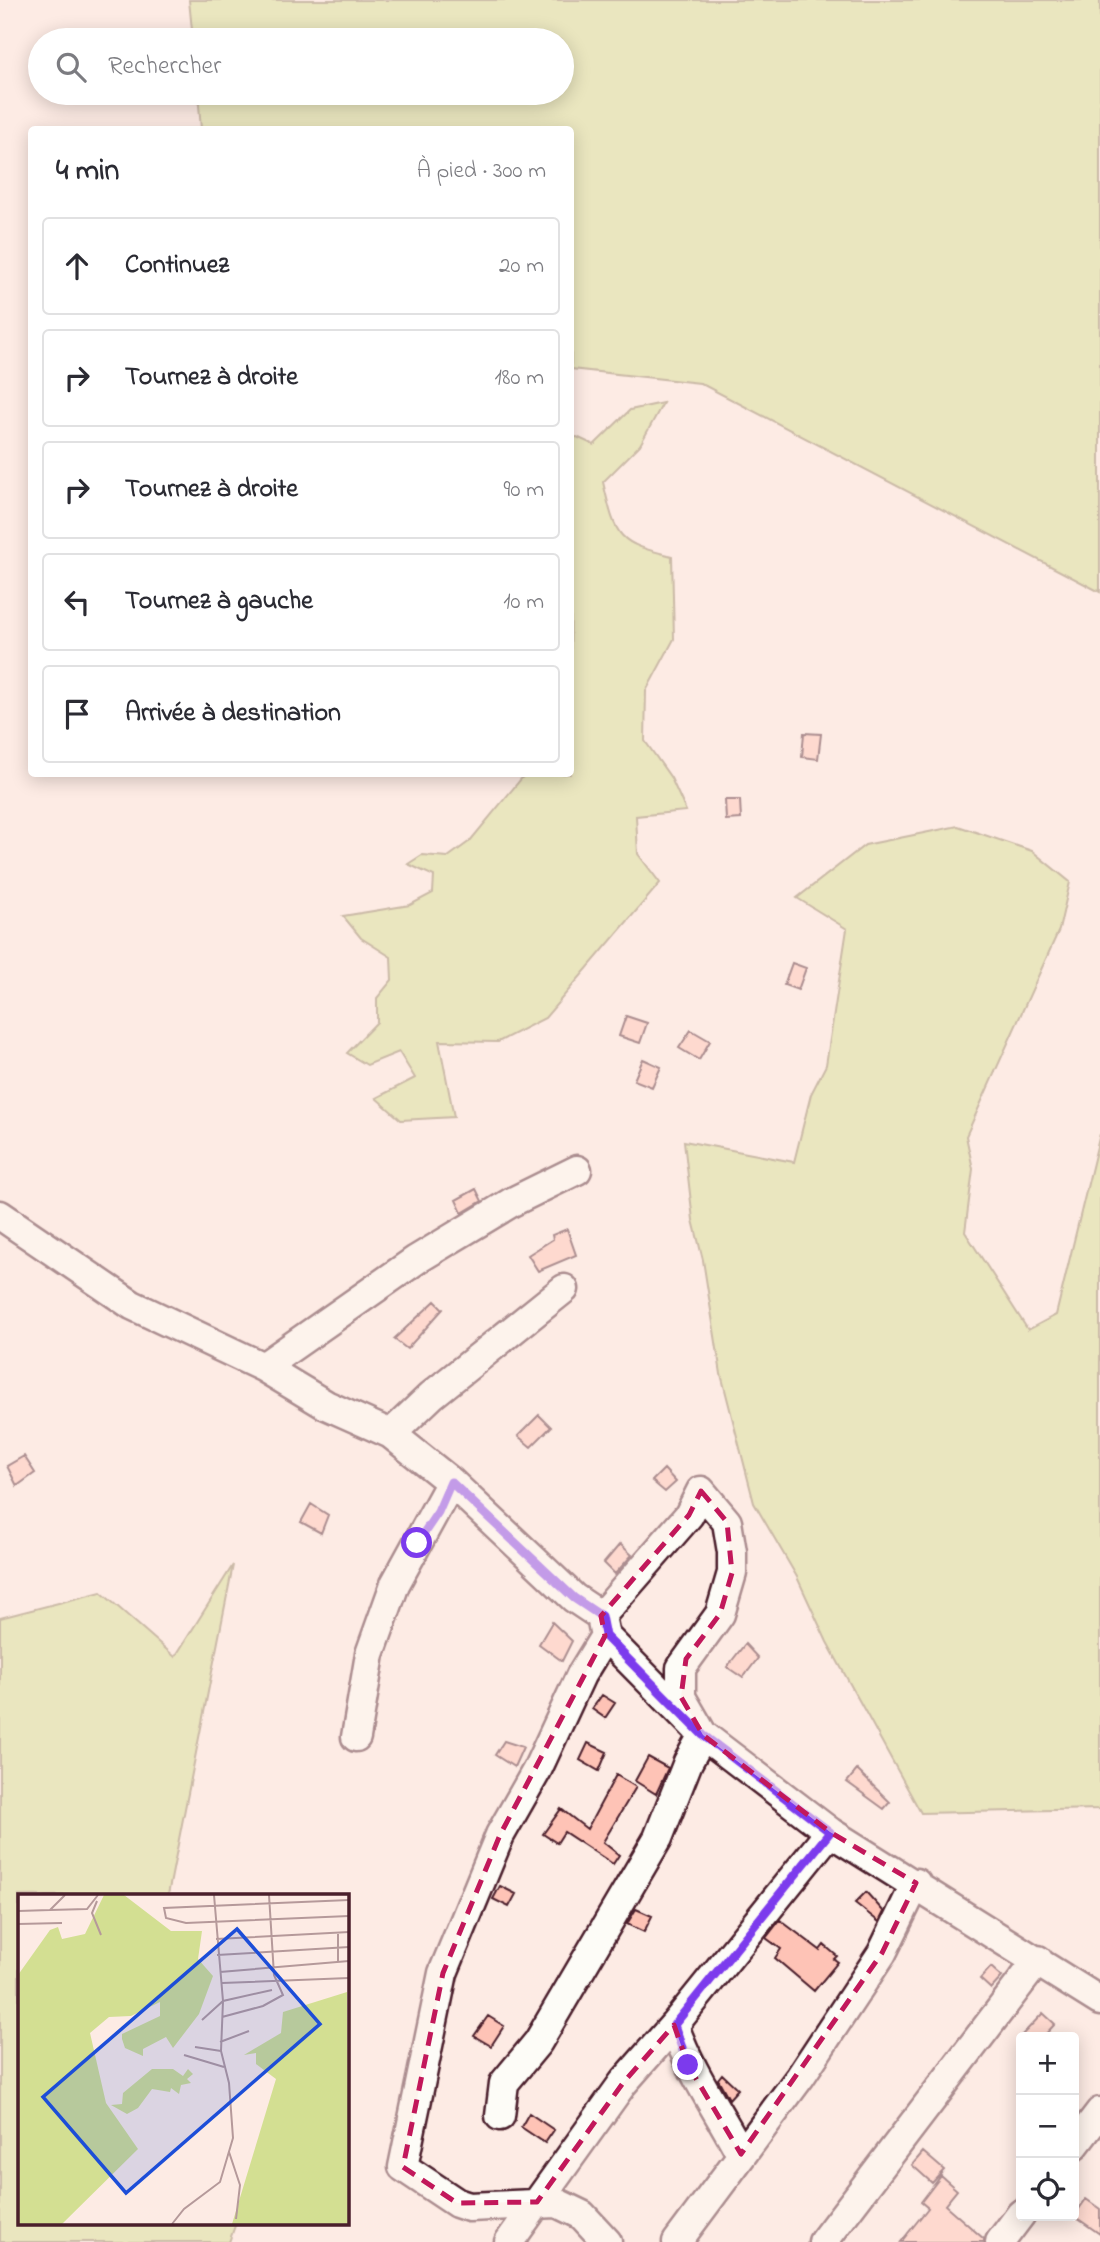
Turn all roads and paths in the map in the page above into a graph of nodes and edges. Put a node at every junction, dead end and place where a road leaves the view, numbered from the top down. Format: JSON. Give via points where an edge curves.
{"nodes":[{"id":1,"x":577,"y":1170,"type":"dead end"},
{"id":2,"x":0,"y":1215,"type":"edge"},
{"id":3,"x":564,"y":1289,"type":"dead end"},
{"id":4,"x":262,"y":1367,"type":"junction"},
{"id":5,"x":391,"y":1434,"type":"junction"},
{"id":6,"x":451,"y":1482,"type":"junction"},
{"id":7,"x":603,"y":1626,"type":"junction"},
{"id":8,"x":703,"y":1735,"type":"junction"},
{"id":9,"x":356,"y":1737,"type":"dead end"},
{"id":10,"x":830,"y":1832,"type":"junction"},
{"id":11,"x":916,"y":1883,"type":"junction"},
{"id":12,"x":1038,"y":1960,"type":"junction"},
{"id":13,"x":1100,"y":2001,"type":"edge"},
{"id":14,"x":674,"y":2025,"type":"junction"},
{"id":15,"x":1100,"y":2112,"type":"edge"},
{"id":16,"x":500,"y":2116,"type":"dead end"},
{"id":17,"x":1079,"y":2139,"type":"edge"},
{"id":18,"x":741,"y":2154,"type":"junction"},
{"id":19,"x":537,"y":2202,"type":"junction"},
{"id":20,"x":1016,"y":2221,"type":"edge"},
{"id":21,"x":509,"y":2242,"type":"edge"},
{"id":22,"x":607,"y":2242,"type":"edge"},
{"id":23,"x":677,"y":2242,"type":"edge"},
{"id":24,"x":823,"y":2242,"type":"edge"},
{"id":25,"x":1000,"y":2242,"type":"edge"}],
"edges":[{"from":1,"to":4,"type":"street","via":[[512,1202],[416,1260]]},
{"from":2,"to":4,"type":"street","via":[[132,1305]]},
{"from":3,"to":5,"type":"street","via":[[432,1395]]},
{"from":4,"to":5,"type":"street","via":[[326,1405]]},
{"from":5,"to":6,"type":"street"},
{"from":6,"to":7,"type":"street"},
{"from":6,"to":9,"type":"street","via":[[395,1584],[370,1654]]},
{"from":7,"to":8,"type":"street"},
{"from":7,"to":8,"type":"street","via":[[689,1515],[701,1491],[727,1522],[732,1552],[732,1573],[720,1614],[681,1668],[681,1697]]},
{"from":7,"to":19,"type":"street","via":[[537,1770],[500,1835],[443,1973],[403,2167],[469,2207]]},
{"from":8,"to":10,"type":"street"},
{"from":8,"to":16,"type":"street","via":[[658,1838],[538,2042],[504,2082]]},
{"from":10,"to":11,"type":"street"},
{"from":10,"to":14,"type":"street"},
{"from":11,"to":12,"type":"street"},
{"from":11,"to":18,"type":"street","via":[[882,1953],[800,2077]]},
{"from":12,"to":13,"type":"street"},
{"from":12,"to":24,"type":"street"},
{"from":14,"to":18,"type":"street","via":[[688,2065]]},
{"from":14,"to":19,"type":"street","via":[[623,2083]]},
{"from":15,"to":17,"type":"street"},
{"from":18,"to":23,"type":"street"},
{"from":19,"to":21,"type":"street"},
{"from":19,"to":22,"type":"street","via":[[557,2203],[575,2211]]},
{"from":20,"to":25,"type":"street"}]}
